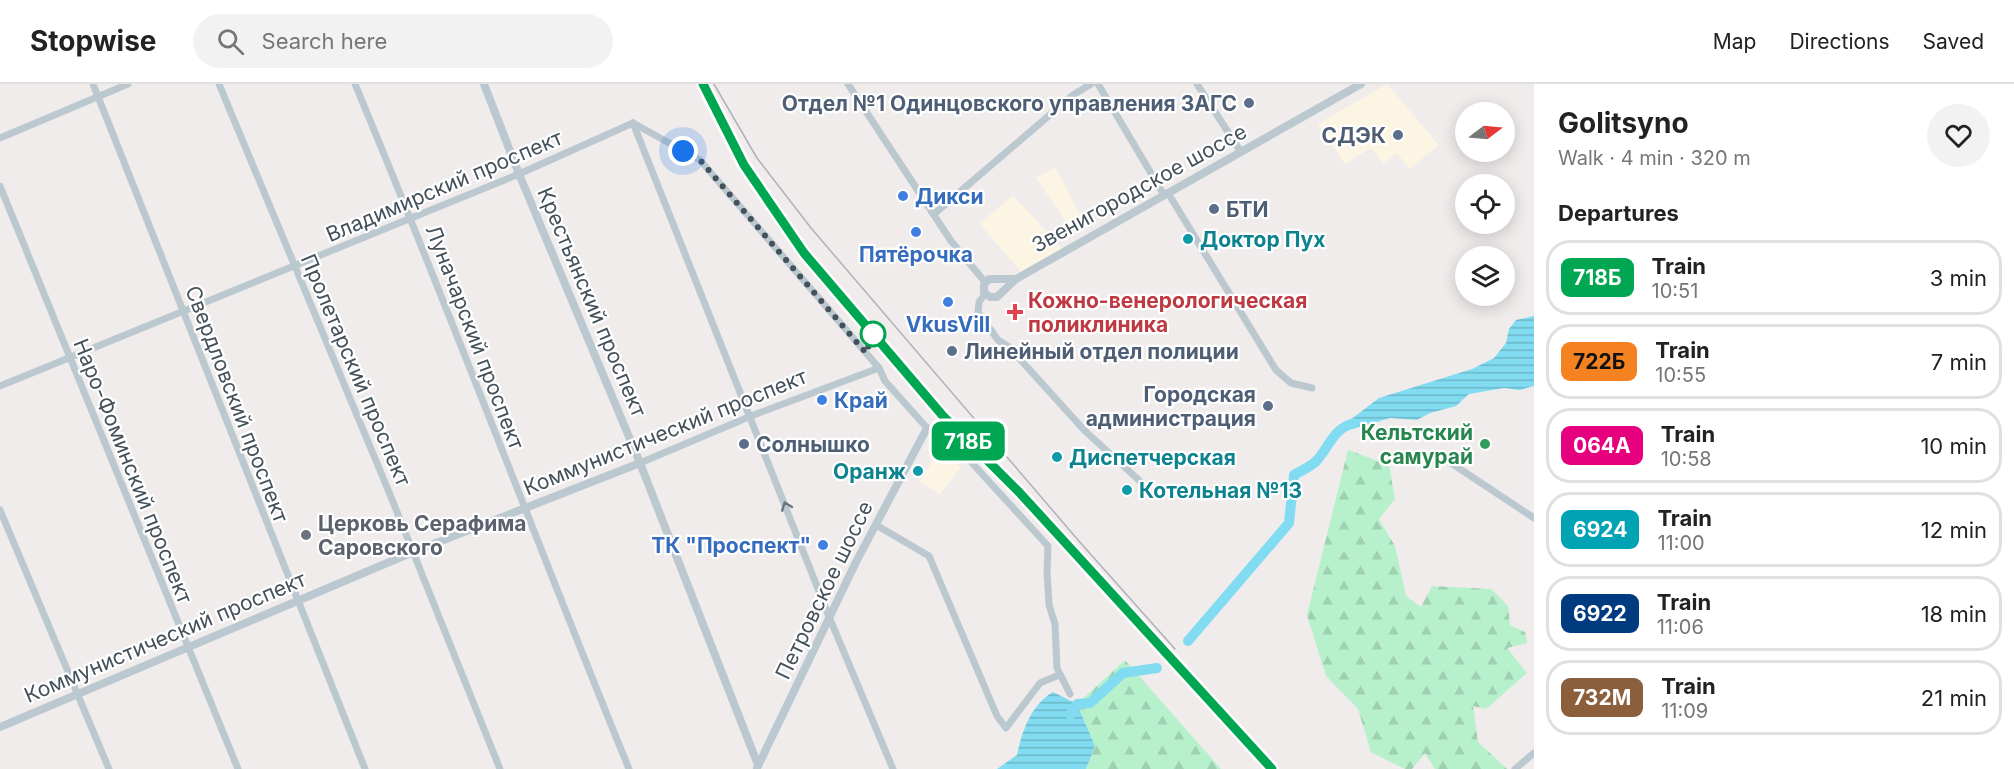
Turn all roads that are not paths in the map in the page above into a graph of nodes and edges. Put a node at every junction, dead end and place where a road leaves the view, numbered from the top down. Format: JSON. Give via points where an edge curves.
{"nodes":[{"id":1,"x":93,"y":84,"type":"edge"},
{"id":2,"x":128,"y":84,"type":"edge"},
{"id":3,"x":219,"y":84,"type":"edge"},
{"id":4,"x":355,"y":84,"type":"edge"},
{"id":5,"x":484,"y":84,"type":"edge"},
{"id":6,"x":848,"y":84,"type":"edge"},
{"id":7,"x":1091,"y":84,"type":"edge"},
{"id":8,"x":1098,"y":84,"type":"edge"},
{"id":9,"x":1197,"y":84,"type":"edge"},
{"id":10,"x":1361,"y":84,"type":"edge"},
{"id":11,"x":98,"y":97,"type":"junction"},
{"id":12,"x":633,"y":123,"type":"junction"},
{"id":13,"x":0,"y":138,"type":"edge"},
{"id":14,"x":1241,"y":152,"type":"junction"},
{"id":15,"x":519,"y":174,"type":"junction"},
{"id":16,"x":0,"y":186,"type":"edge"},
{"id":17,"x":1166,"y":194,"type":"junction"},
{"id":18,"x":934,"y":214,"type":"junction"},
{"id":19,"x":411,"y":219,"type":"junction"},
{"id":20,"x":294,"y":267,"type":"junction"},
{"id":21,"x":997,"y":279,"type":"junction"},
{"id":22,"x":1016,"y":279,"type":"junction"},
{"id":23,"x":985,"y":282,"type":"junction"},
{"id":24,"x":1002,"y":293,"type":"junction"},
{"id":25,"x":985,"y":294,"type":"junction"},
{"id":26,"x":184,"y":311,"type":"junction"},
{"id":27,"x":70,"y":358,"type":"junction"},
{"id":28,"x":879,"y":368,"type":"junction"},
{"id":29,"x":0,"y":386,"type":"edge"},
{"id":30,"x":1312,"y":388,"type":"dead end"},
{"id":31,"x":751,"y":416,"type":"junction"},
{"id":32,"x":927,"y":428,"type":"junction"},
{"id":33,"x":1434,"y":456,"type":"dead end"},
{"id":34,"x":640,"y":462,"type":"junction"},
{"id":35,"x":1142,"y":483,"type":"dead end"},
{"id":36,"x":523,"y":508,"type":"junction"},
{"id":37,"x":0,"y":510,"type":"edge"},
{"id":38,"x":1534,"y":518,"type":"edge"},
{"id":39,"x":876,"y":525,"type":"junction"},
{"id":40,"x":413,"y":552,"type":"junction"},
{"id":41,"x":297,"y":602,"type":"junction"},
{"id":42,"x":830,"y":620,"type":"junction"},
{"id":43,"x":186,"y":647,"type":"junction"},
{"id":44,"x":1059,"y":675,"type":"junction"},
{"id":45,"x":77,"y":693,"type":"junction"},
{"id":46,"x":1070,"y":694,"type":"dead end"},
{"id":47,"x":0,"y":727,"type":"edge"},
{"id":48,"x":1534,"y":753,"type":"edge"},
{"id":49,"x":758,"y":768,"type":"edge"},
{"id":50,"x":110,"y":769,"type":"edge"},
{"id":51,"x":238,"y":769,"type":"edge"},
{"id":52,"x":365,"y":769,"type":"edge"},
{"id":53,"x":500,"y":769,"type":"edge"},
{"id":54,"x":629,"y":769,"type":"edge"},
{"id":55,"x":893,"y":769,"type":"edge"},
{"id":56,"x":1515,"y":769,"type":"edge"}],
"edges":[{"from":1,"to":11,"type":"street","name":"Свердловский проспект"},
{"from":2,"to":11,"type":"street"},
{"from":3,"to":20,"type":"street","name":"Пролетарский проспект"},
{"from":4,"to":19,"type":"street","name":"Луначарский проспект"},
{"from":5,"to":15,"type":"street","name":"Крестьянский проспект"},
{"from":6,"to":18,"type":"street"},
{"from":7,"to":18,"type":"street","via":[[1073,94]]},
{"from":8,"to":17,"type":"street"},
{"from":9,"to":14,"type":"street"},
{"from":10,"to":14,"type":"street","name":"Звенигородское шоссе"},
{"from":11,"to":13,"type":"street"},
{"from":11,"to":26,"type":"street","name":"Свердловский проспект"},
{"from":12,"to":15,"type":"street","name":"Владимирский проспект"},
{"from":12,"to":28,"type":"street","via":[[700,160]]},
{"from":12,"to":31,"type":"street"},
{"from":14,"to":17,"type":"street","name":"Звенигородское шоссе"},
{"from":15,"to":19,"type":"street","name":"Владимирский проспект"},
{"from":15,"to":34,"type":"street","name":"Крестьянский проспект"},
{"from":16,"to":27,"type":"street","name":"Наро-Фоминский проспект"},
{"from":17,"to":22,"type":"street","name":"Звенигородское шоссе"},
{"from":17,"to":30,"type":"street","via":[[1276,370],[1291,383]]},
{"from":18,"to":23,"type":"street"},
{"from":19,"to":20,"type":"street","name":"Владимирский проспект"},
{"from":19,"to":36,"type":"street","name":"Луначарский проспект"},
{"from":20,"to":26,"type":"street","name":"Владимирский проспект"},
{"from":20,"to":40,"type":"street","name":"Пролетарский проспект"},
{"from":21,"to":22,"type":"street"},
{"from":21,"to":23,"type":"street"},
{"from":21,"to":24,"type":"street"},
{"from":22,"to":24,"type":"street"},
{"from":23,"to":25,"type":"street"},
{"from":24,"to":25,"type":"street","via":[[994,298]]},
{"from":25,"to":35,"type":"street","via":[[978,312],[998,340],[1009,347],[1084,430]]},
{"from":26,"to":27,"type":"street","name":"Владимирский проспект"},
{"from":26,"to":41,"type":"street","name":"Свердловский проспект"},
{"from":27,"to":29,"type":"street","name":"Владимирский проспект"},
{"from":27,"to":43,"type":"street","name":"Наро-Фоминский проспект"},
{"from":28,"to":31,"type":"street","name":"Коммунистический проспект"},
{"from":28,"to":32,"type":"street","via":[[885,381]]},
{"from":31,"to":34,"type":"street","name":"Коммунистический проспект"},
{"from":42,"to":31,"type":"street","one_way":true},
{"from":32,"to":39,"type":"street","name":"Петровское шоссе"},
{"from":32,"to":44,"type":"street","via":[[962,452],[1048,546],[1048,594]]},
{"from":33,"to":38,"type":"street","via":[[1442,457]]},
{"from":34,"to":36,"type":"street","name":"Коммунистический проспект"},
{"from":34,"to":49,"type":"street","name":"Крестьянский проспект"},
{"from":36,"to":40,"type":"street","name":"Коммунистический проспект"},
{"from":36,"to":54,"type":"street","name":"Луначарский проспект"},
{"from":37,"to":45,"type":"street"},
{"from":39,"to":42,"type":"street","name":"Петровское шоссе"},
{"from":39,"to":44,"type":"street","via":[[929,556],[997,716],[1006,728],[1040,683]]},
{"from":40,"to":41,"type":"street","name":"Коммунистический проспект"},
{"from":40,"to":53,"type":"street","name":"Пролетарский проспект"},
{"from":41,"to":43,"type":"street","name":"Коммунистический проспект"},
{"from":41,"to":52,"type":"street","name":"Свердловский проспект"},
{"from":42,"to":49,"type":"street","name":"Петровское шоссе"},
{"from":42,"to":55,"type":"street"},
{"from":43,"to":45,"type":"street","name":"Коммунистический проспект"},
{"from":43,"to":51,"type":"street","name":"Наро-Фоминский проспект"},
{"from":44,"to":46,"type":"street"},
{"from":45,"to":47,"type":"street","name":"Коммунистический проспект"},
{"from":45,"to":50,"type":"street"},
{"from":48,"to":56,"type":"street"}]}
